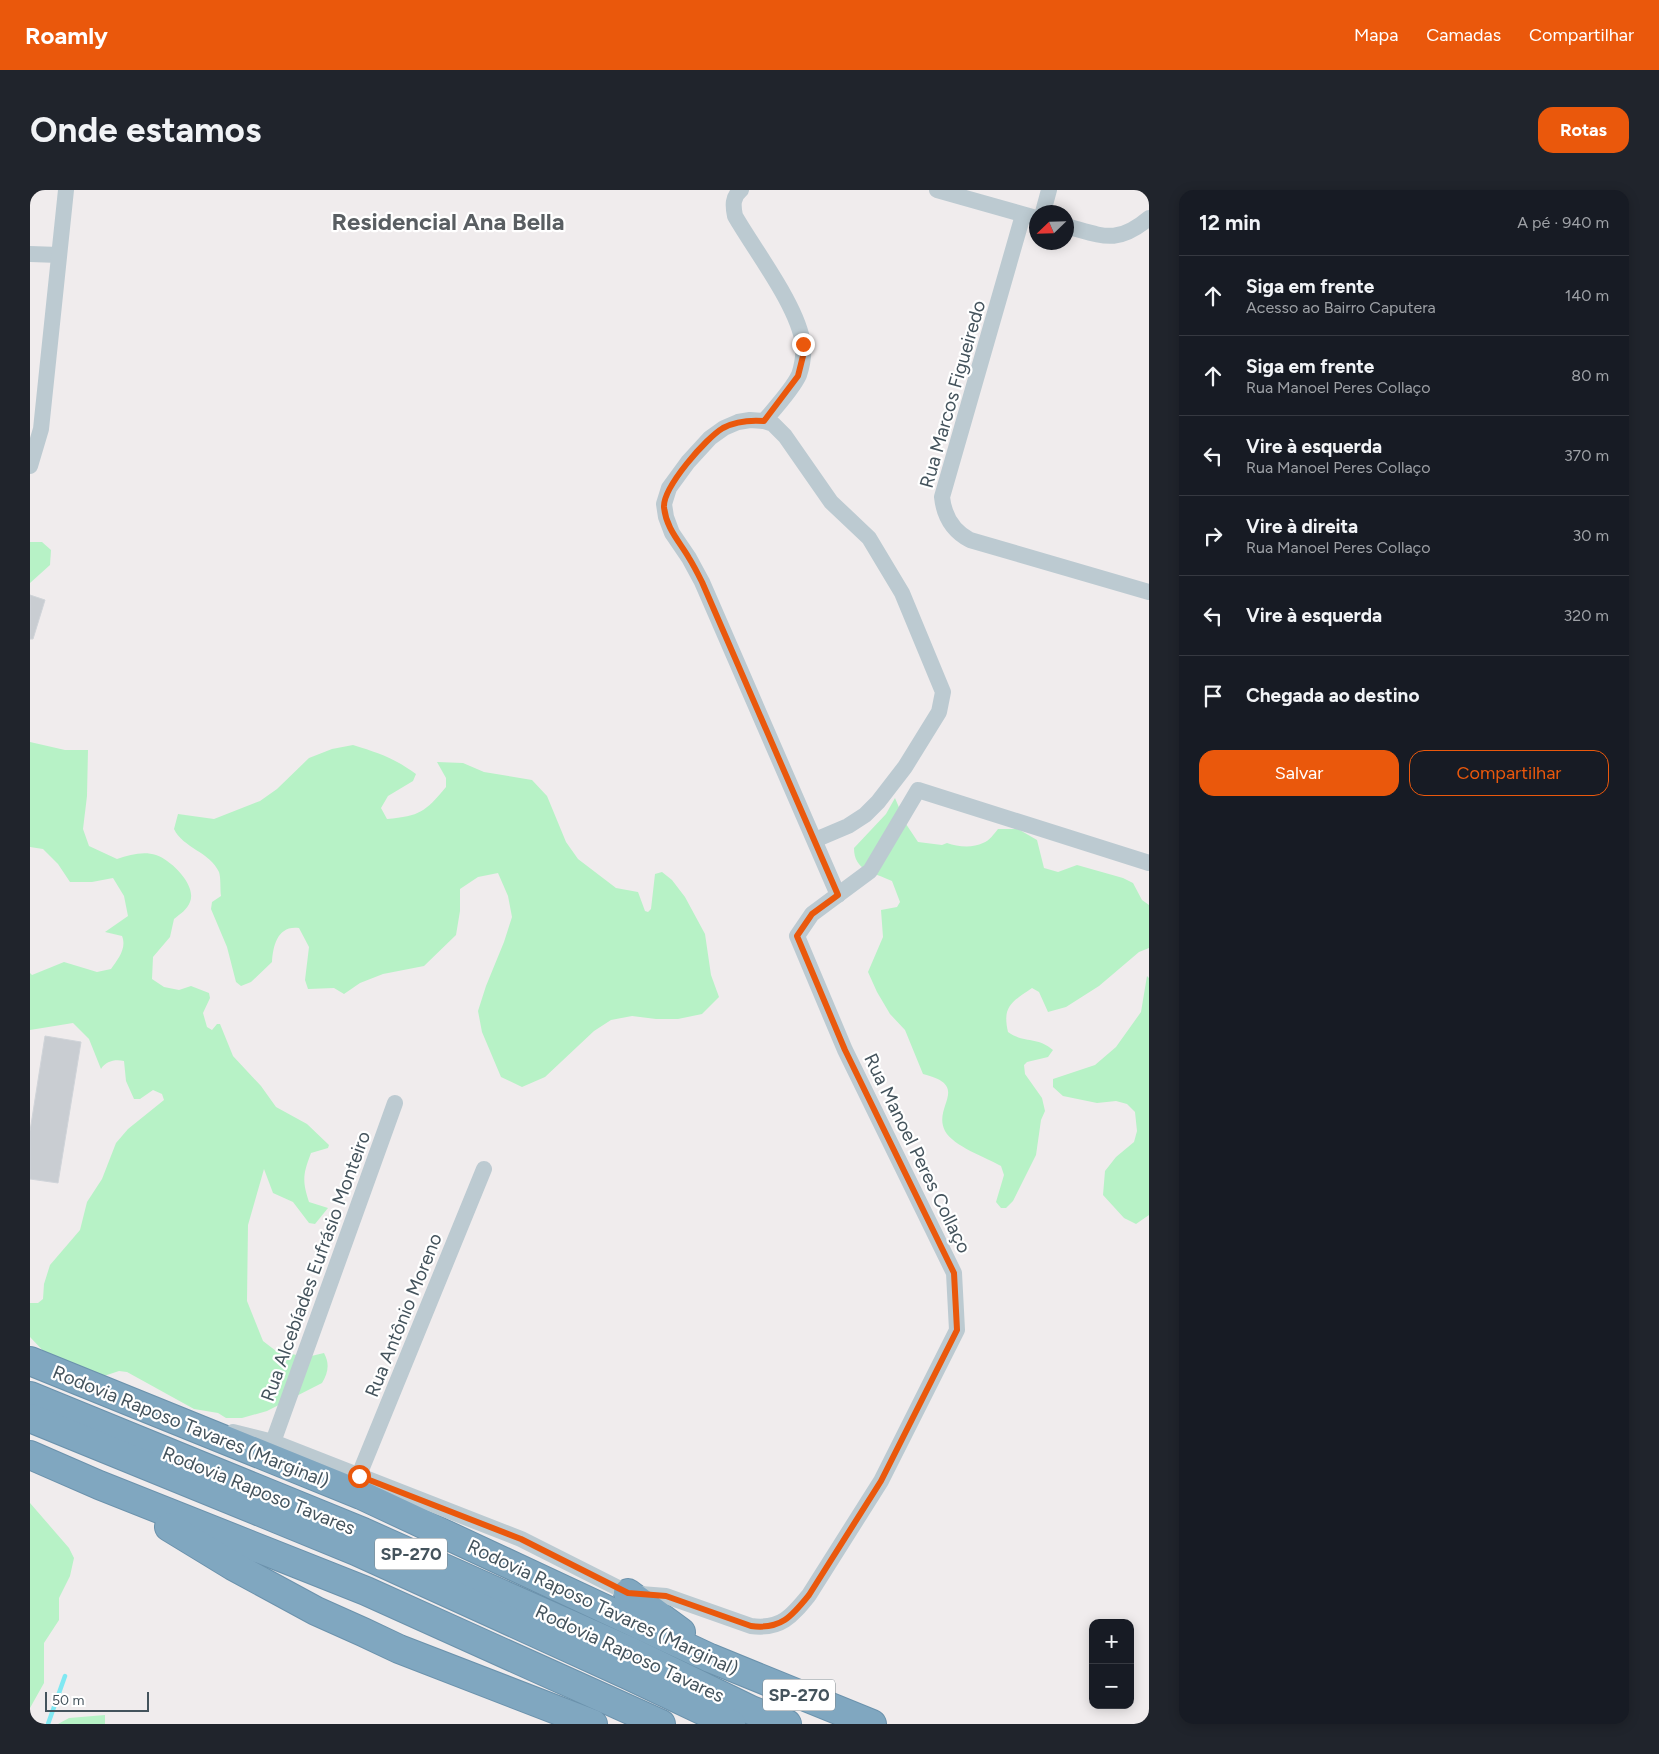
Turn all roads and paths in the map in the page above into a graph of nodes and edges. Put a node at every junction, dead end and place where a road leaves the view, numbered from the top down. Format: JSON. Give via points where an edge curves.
{"nodes":[{"id":1,"x":66,"y":190,"type":"edge"},
{"id":2,"x":741,"y":190,"type":"edge"},
{"id":3,"x":937,"y":190,"type":"edge"},
{"id":4,"x":1049,"y":190,"type":"edge"},
{"id":5,"x":1045,"y":205,"type":"edge"},
{"id":6,"x":1029,"y":216,"type":"edge"},
{"id":7,"x":1149,"y":218,"type":"edge"},
{"id":8,"x":1029,"y":219,"type":"edge"},
{"id":9,"x":1074,"y":228,"type":"edge"},
{"id":10,"x":30,"y":254,"type":"edge"},
{"id":11,"x":60,"y":255,"type":"junction"},
{"id":12,"x":764,"y":421,"type":"junction"},
{"id":13,"x":35,"y":429,"type":"edge"},
{"id":14,"x":30,"y":466,"type":"edge"},
{"id":15,"x":1149,"y":592,"type":"edge"},
{"id":16,"x":815,"y":840,"type":"junction"},
{"id":17,"x":1149,"y":863,"type":"edge"},
{"id":18,"x":838,"y":895,"type":"junction"},
{"id":19,"x":395,"y":1103,"type":"dead end"},
{"id":20,"x":484,"y":1169,"type":"dead end"},
{"id":21,"x":30,"y":1361,"type":"edge"},
{"id":22,"x":30,"y":1396,"type":"edge"},
{"id":23,"x":153,"y":1412,"type":"junction"},
{"id":24,"x":30,"y":1418,"type":"edge"},
{"id":25,"x":273,"y":1442,"type":"junction"},
{"id":26,"x":30,"y":1456,"type":"edge"},
{"id":27,"x":359,"y":1476,"type":"junction"},
{"id":28,"x":99,"y":1485,"type":"junction"},
{"id":29,"x":628,"y":1593,"type":"joint"},
{"id":30,"x":660,"y":1604,"type":"junction"},
{"id":31,"x":726,"y":1665,"type":"junction"},
{"id":32,"x":593,"y":1724,"type":"edge"},
{"id":33,"x":661,"y":1724,"type":"edge"},
{"id":34,"x":731,"y":1724,"type":"edge"},
{"id":35,"x":787,"y":1724,"type":"edge"},
{"id":36,"x":872,"y":1724,"type":"edge"}],
"edges":[{"from":1,"to":11,"type":"street"},
{"from":2,"to":12,"type":"street","via":[[733,204],[735,216],[784,296],[803,344],[798,376]]},
{"from":3,"to":6,"type":"street"},
{"from":4,"to":5,"type":"street"},
{"from":7,"to":9,"type":"street","via":[[1122,236],[1107,237]]},
{"from":8,"to":15,"type":"street","name":"Rua Marcos Figueiredo","via":[[942,497],[943,507],[951,524],[970,540]]},
{"from":10,"to":11,"type":"street"},
{"from":11,"to":13,"type":"street"},
{"from":12,"to":16,"type":"street","via":[[738,422],[710,438],[669,488],[664,504],[672,533],[702,582]]},
{"from":12,"to":16,"type":"street","via":[[773,424],[785,436],[831,502],[869,538],[902,593],[943,692],[939,712],[905,767],[878,802],[848,826]]},
{"from":13,"to":14,"type":"street"},
{"from":16,"to":18,"type":"street"},
{"from":17,"to":18,"type":"street","name":"Rua Manoel Peres Collaço","via":[[918,790],[870,871]]},
{"from":18,"to":30,"type":"street","name":"Rua Manoel Peres Collaço","via":[[812,914],[797,936],[845,1050],[954,1273],[957,1330],[881,1481],[795,1612],[782,1623],[760,1627]]},
{"from":19,"to":25,"type":"street","name":"Rua Alcebíades Eufrásio Monteiro"},
{"from":20,"to":27,"type":"street","name":"Rua Antônio Moreno"},
{"from":21,"to":23,"type":"highway","name":"Rodovia Raposo Tavares (Marginal)","number":"SP-270"},
{"from":22,"to":35,"type":"highway","name":"Rodovia Raposo Tavares","number":"SP-270","via":[[363,1532]]},
{"from":23,"to":25,"type":"street"},
{"from":23,"to":31,"type":"highway","name":"Rodovia Raposo Tavares (Marginal)","number":"SP-270","via":[[362,1495]]},
{"from":24,"to":34,"type":"highway","name":"Rodovia Raposo Tavares","number":"SP-270","via":[[356,1551]]},
{"from":25,"to":27,"type":"street"},
{"from":26,"to":28,"type":"highway","number":"SP-270"},
{"from":27,"to":29,"type":"street","via":[[521,1539]]},
{"from":28,"to":32,"type":"highway","via":[[233,1566],[316,1611],[399,1649]]},
{"from":28,"to":33,"type":"highway","number":"SP-270","via":[[366,1591]]},
{"from":29,"to":30,"type":"highway"},
{"from":30,"to":31,"type":"highway"},
{"from":31,"to":36,"type":"highway","name":"Rodovia Raposo Tavares (Marginal)","number":"SP-270"}]}
